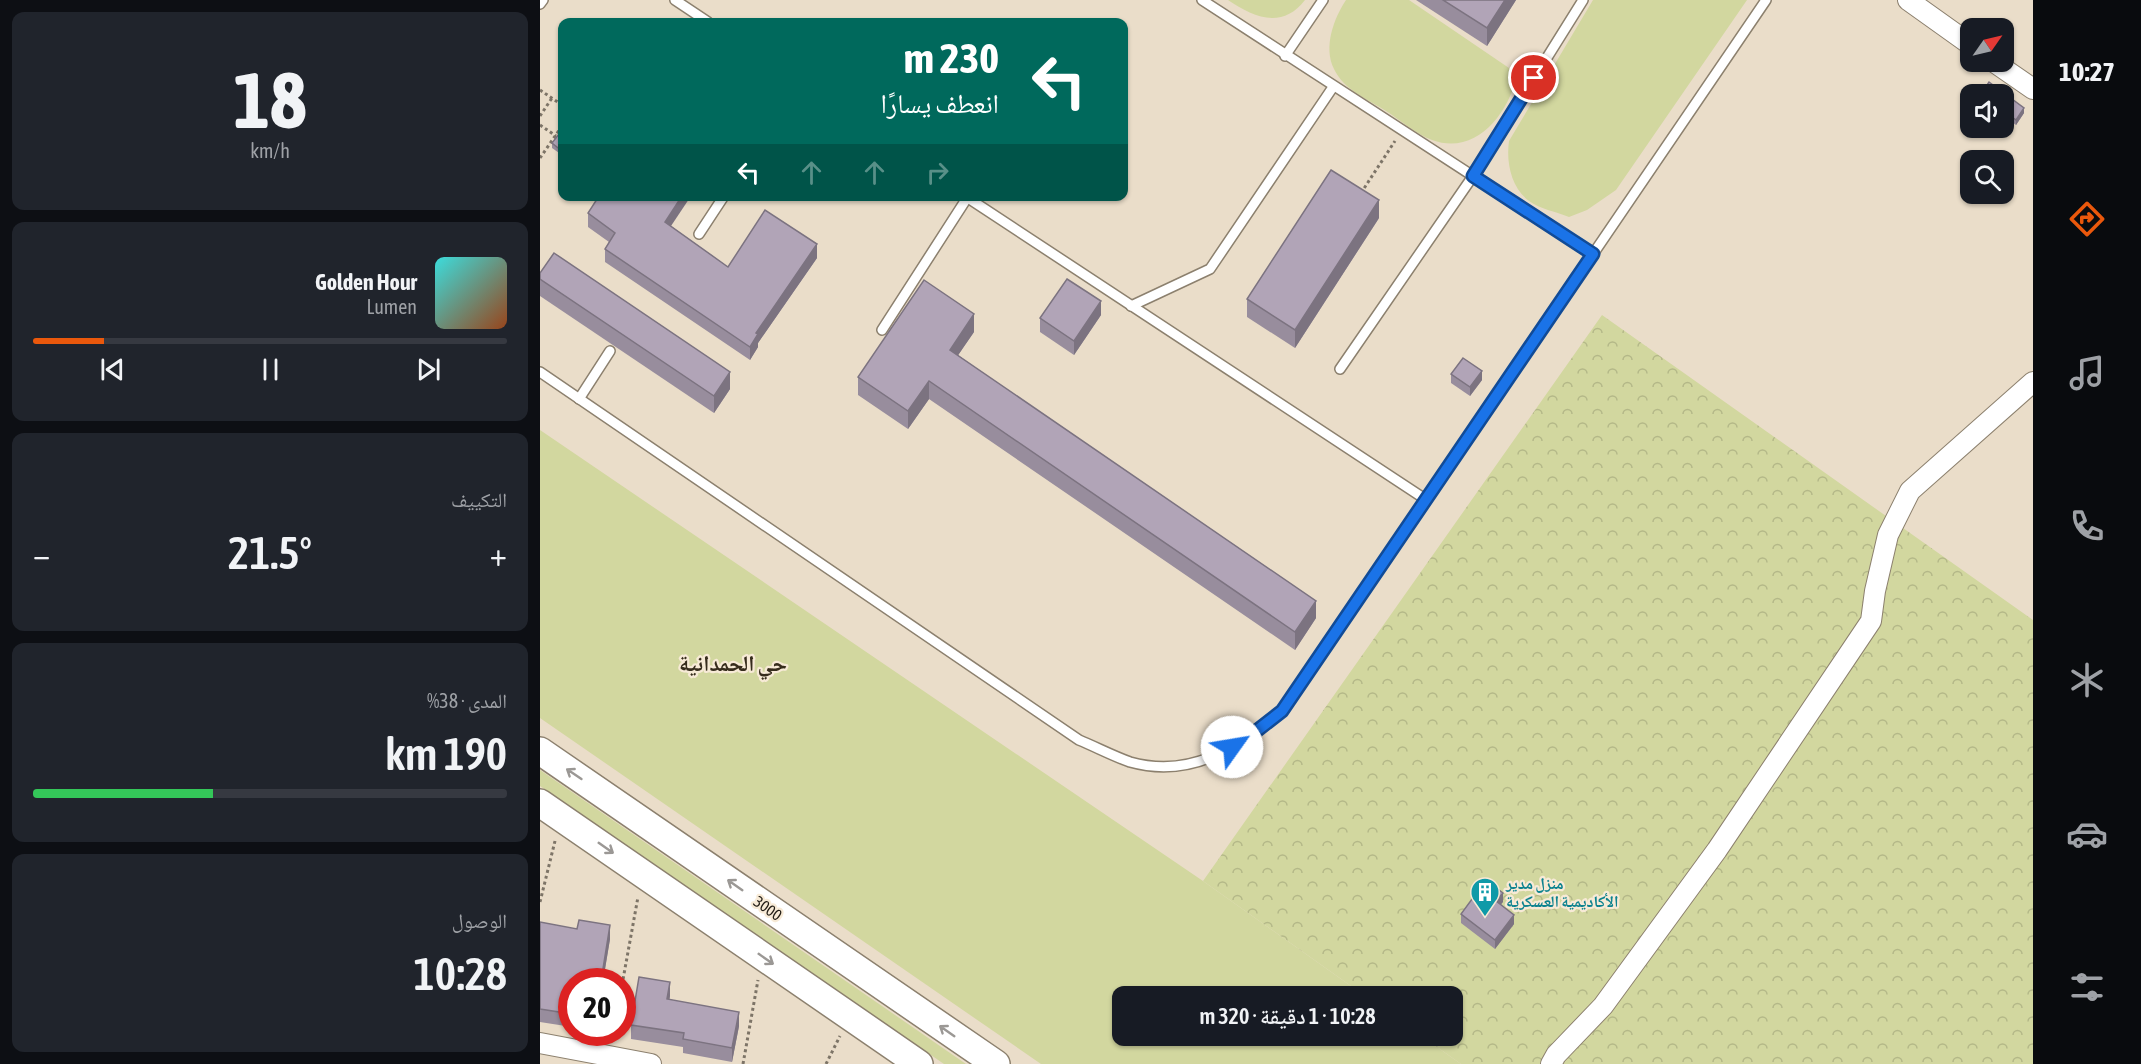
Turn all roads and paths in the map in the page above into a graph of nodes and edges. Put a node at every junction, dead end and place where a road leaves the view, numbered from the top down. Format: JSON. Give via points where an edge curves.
{"nodes":[{"id":1,"x":543,"y":0,"type":"edge"},
{"id":2,"x":675,"y":0,"type":"edge"},
{"id":3,"x":1202,"y":0,"type":"edge"},
{"id":4,"x":1323,"y":0,"type":"edge"},
{"id":5,"x":1583,"y":0,"type":"edge"},
{"id":6,"x":1766,"y":0,"type":"edge"},
{"id":7,"x":1908,"y":0,"type":"edge"},
{"id":8,"x":540,"y":4,"type":"edge"},
{"id":9,"x":702,"y":18,"type":"edge"},
{"id":10,"x":1960,"y":37,"type":"edge"},
{"id":11,"x":1285,"y":56,"type":"junction"},
{"id":12,"x":2008,"y":72,"type":"edge"},
{"id":13,"x":1334,"y":87,"type":"junction"},
{"id":14,"x":2033,"y":89,"type":"edge"},
{"id":15,"x":540,"y":90,"type":"edge"},
{"id":16,"x":552,"y":98,"type":"junction"},
{"id":17,"x":558,"y":102,"type":"edge"},
{"id":18,"x":540,"y":116,"type":"edge"},
{"id":19,"x":540,"y":125,"type":"edge"},
{"id":20,"x":1401,"y":130,"type":"junction"},
{"id":21,"x":558,"y":133,"type":"edge"},
{"id":22,"x":556,"y":136,"type":"junction"},
{"id":23,"x":540,"y":158,"type":"edge"},
{"id":24,"x":1473,"y":176,"type":"junction"},
{"id":25,"x":1359,"y":197,"type":"edge"},
{"id":26,"x":721,"y":201,"type":"edge"},
{"id":27,"x":963,"y":201,"type":"edge"},
{"id":28,"x":972,"y":201,"type":"edge"},
{"id":29,"x":699,"y":234,"type":"dead end"},
{"id":30,"x":1593,"y":254,"type":"junction"},
{"id":31,"x":1131,"y":306,"type":"junction"},
{"id":32,"x":882,"y":330,"type":"dead end"},
{"id":33,"x":610,"y":351,"type":"dead end"},
{"id":34,"x":1340,"y":369,"type":"dead end"},
{"id":35,"x":540,"y":372,"type":"edge"},
{"id":36,"x":2033,"y":382,"type":"edge"},
{"id":37,"x":579,"y":399,"type":"junction"},
{"id":38,"x":1425,"y":499,"type":"junction"},
{"id":39,"x":540,"y":751,"type":"edge"},
{"id":40,"x":540,"y":803,"type":"edge"},
{"id":41,"x":555,"y":841,"type":"dead end"},
{"id":42,"x":638,"y":897,"type":"dead end"},
{"id":43,"x":540,"y":902,"type":"edge"},
{"id":44,"x":625,"y":968,"type":"edge"},
{"id":45,"x":758,"y":980,"type":"dead end"},
{"id":46,"x":840,"y":1036,"type":"dead end"},
{"id":47,"x":540,"y":1043,"type":"edge"},
{"id":48,"x":651,"y":1064,"type":"edge"},
{"id":49,"x":743,"y":1064,"type":"edge"},
{"id":50,"x":826,"y":1064,"type":"edge"},
{"id":51,"x":919,"y":1064,"type":"edge"},
{"id":52,"x":996,"y":1064,"type":"edge"},
{"id":53,"x":1551,"y":1064,"type":"edge"}],
"edges":[{"from":1,"to":8,"type":"lane"},
{"from":2,"to":9,"type":"lane"},
{"from":3,"to":11,"type":"lane"},
{"from":4,"to":11,"type":"lane"},
{"from":5,"to":24,"type":"lane"},
{"from":6,"to":30,"type":"lane"},
{"from":7,"to":10,"type":"street"},
{"from":11,"to":13,"type":"lane"},
{"from":12,"to":14,"type":"street"},
{"from":13,"to":20,"type":"lane"},
{"from":13,"to":31,"type":"lane","via":[[1210,269]]},
{"from":15,"to":16,"type":"path"},
{"from":16,"to":17,"type":"path"},
{"from":16,"to":18,"type":"path"},
{"from":19,"to":22,"type":"path"},
{"from":20,"to":24,"type":"lane"},
{"from":20,"to":25,"type":"path"},
{"from":21,"to":22,"type":"path"},
{"from":22,"to":23,"type":"path"},
{"from":24,"to":30,"type":"lane"},
{"from":24,"to":34,"type":"lane"},
{"from":26,"to":29,"type":"lane"},
{"from":27,"to":32,"type":"lane"},
{"from":28,"to":31,"type":"lane"},
{"from":30,"to":38,"type":"lane"},
{"from":31,"to":38,"type":"lane"},
{"from":33,"to":37,"type":"lane"},
{"from":35,"to":37,"type":"lane"},
{"from":36,"to":53,"type":"street","via":[[1910,491],[1888,535],[1871,621],[1717,850],[1604,1006],[1556,1054]]},
{"from":37,"to":38,"type":"lane","via":[[1078,740],[1131,762],[1174,768],[1213,757],[1250,736],[1282,711]]},
{"from":52,"to":39,"type":"street","name":"3000","one_way":true},
{"from":40,"to":51,"type":"street","one_way":true},
{"from":41,"to":43,"type":"path"},
{"from":42,"to":44,"type":"path"},
{"from":45,"to":49,"type":"path"},
{"from":46,"to":50,"type":"path"},
{"from":47,"to":48,"type":"street"}]}
